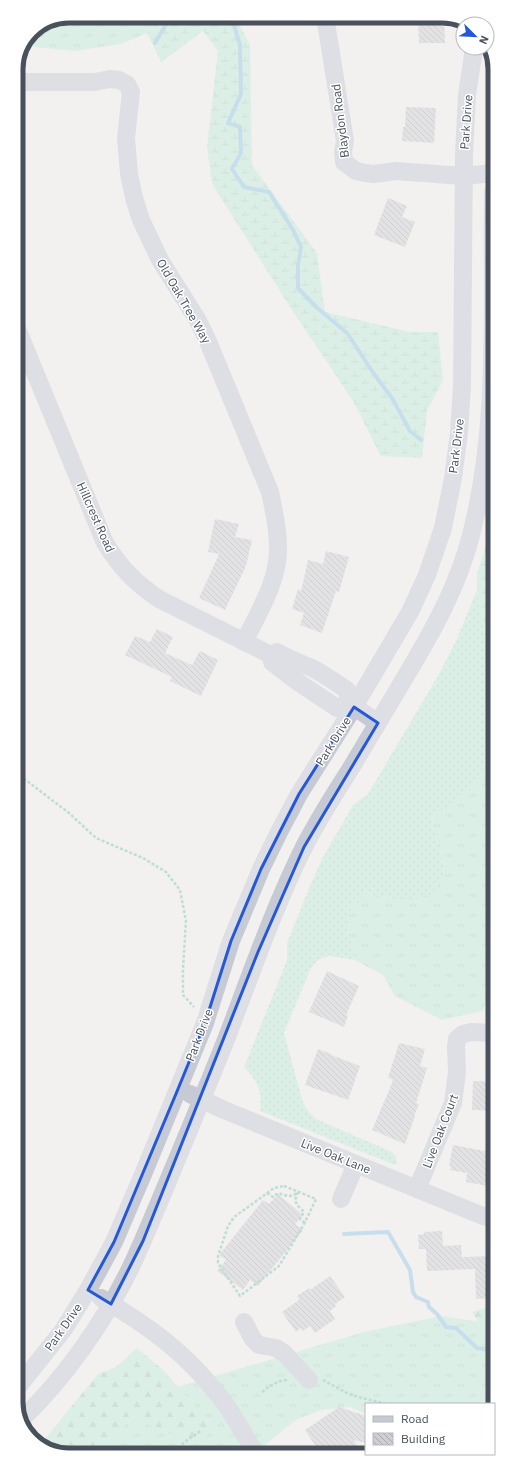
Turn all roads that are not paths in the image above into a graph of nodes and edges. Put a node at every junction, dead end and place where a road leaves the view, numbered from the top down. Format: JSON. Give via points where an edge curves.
{"nodes":[{"id":1,"x":326,"y":23,"type":"edge"},
{"id":2,"x":473,"y":56,"type":"edge"},
{"id":3,"x":23,"y":82,"type":"edge"},
{"id":4,"x":478,"y":175,"type":"edge"},
{"id":5,"x":23,"y":343,"type":"edge"},
{"id":6,"x":488,"y":433,"type":"edge"},
{"id":7,"x":244,"y":642,"type":"junction"},
{"id":8,"x":352,"y":705,"type":"junction"},
{"id":9,"x":378,"y":724,"type":"junction"},
{"id":10,"x":488,"y":1033,"type":"edge"},
{"id":11,"x":178,"y":1089,"type":"junction"},
{"id":12,"x":201,"y":1099,"type":"junction"},
{"id":13,"x":356,"y":1164,"type":"junction"},
{"id":14,"x":417,"y":1189,"type":"junction"},
{"id":15,"x":341,"y":1199,"type":"dead end"},
{"id":16,"x":488,"y":1217,"type":"edge"},
{"id":17,"x":88,"y":1290,"type":"junction"},
{"id":18,"x":111,"y":1304,"type":"junction"},
{"id":19,"x":244,"y":1322,"type":"dead end"},
{"id":20,"x":309,"y":1380,"type":"dead end"},
{"id":21,"x":23,"y":1381,"type":"edge"},
{"id":22,"x":25,"y":1415,"type":"edge"},
{"id":23,"x":252,"y":1448,"type":"edge"}],
"edges":[{"from":1,"to":4,"type":"street","name":"Blaydon Road","via":[[345,141],[344,162],[349,168],[374,174],[396,171]]},
{"from":2,"to":4,"type":"street","name":"Park Drive","via":[[467,95]]},
{"from":3,"to":7,"type":"street","name":"Old Oak Tree Way","via":[[95,82],[110,79],[127,84],[131,92],[126,138],[134,198],[160,260],[207,339],[270,492],[274,510],[279,548],[276,568],[266,599]]},
{"from":4,"to":8,"type":"street","name":"Park Drive","via":[[459,433],[443,528],[427,575],[410,612]]},
{"from":5,"to":7,"type":"street","name":"Hillcrest Road","via":[[105,543],[115,559],[127,574],[159,599]]},
{"from":6,"to":9,"type":"street","via":[[482,483],[471,536],[454,586],[436,626]]},
{"from":7,"to":8,"type":"street","name":"Hillcrest Road","via":[[271,655],[277,652],[291,660],[302,673],[313,668],[347,690]]},
{"from":8,"to":9,"type":"street"},
{"from":8,"to":11,"type":"street","name":"Park Drive","via":[[299,794],[271,848],[231,941],[207,1016]]},
{"from":9,"to":12,"type":"street","via":[[304,847],[258,952]]},
{"from":10,"to":14,"type":"street","name":"Live Oak Court","via":[[471,1032],[457,1039],[458,1072],[452,1103]]},
{"from":11,"to":12,"type":"street","name":"Live Oak Lane"},
{"from":11,"to":17,"type":"street","name":"Park Drive","via":[[114,1242]]},
{"from":12,"to":13,"type":"street","name":"Live Oak Lane"},
{"from":12,"to":18,"type":"street","via":[[142,1241]]},
{"from":13,"to":14,"type":"street","name":"Live Oak Lane"},
{"from":13,"to":15,"type":"street"},
{"from":14,"to":16,"type":"street","name":"Live Oak Lane"},
{"from":17,"to":18,"type":"street"},
{"from":17,"to":21,"type":"street","name":"Park Drive","via":[[64,1329]]},
{"from":18,"to":22,"type":"street","via":[[60,1378]]},
{"from":18,"to":23,"type":"street","via":[[154,1331],[197,1370],[221,1398]]},
{"from":19,"to":20,"type":"street","via":[[259,1345],[276,1348],[284,1353]]}]}
